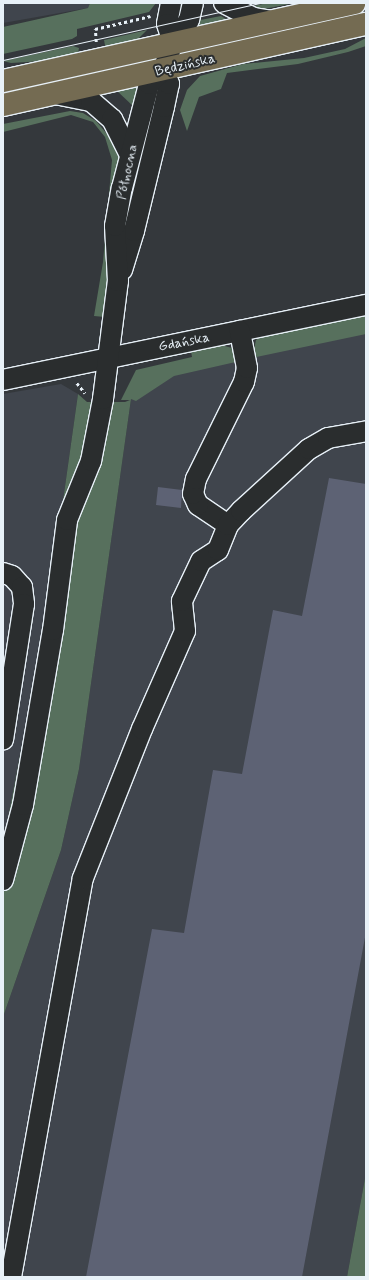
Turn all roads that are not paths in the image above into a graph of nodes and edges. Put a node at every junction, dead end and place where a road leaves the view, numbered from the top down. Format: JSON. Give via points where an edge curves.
{"nodes":[{"id":1,"x":171,"y":3,"type":"edge"},
{"id":2,"x":193,"y":3,"type":"edge"},
{"id":3,"x":224,"y":3,"type":"edge"},
{"id":4,"x":354,"y":3,"type":"edge"},
{"id":5,"x":273,"y":21,"type":"junction"},
{"id":6,"x":366,"y":24,"type":"edge"},
{"id":7,"x":173,"y":42,"type":"junction"},
{"id":8,"x":163,"y":70,"type":"junction"},
{"id":9,"x":3,"y":81,"type":"edge"},
{"id":10,"x":55,"y":94,"type":"junction"},
{"id":11,"x":3,"y":105,"type":"edge"},
{"id":12,"x":130,"y":155,"type":"junction"},
{"id":13,"x":118,"y":281,"type":"junction"},
{"id":14,"x":366,"y":306,"type":"edge"},
{"id":15,"x":240,"y":331,"type":"junction"},
{"id":16,"x":109,"y":357,"type":"junction"},
{"id":17,"x":3,"y":380,"type":"edge"},
{"id":18,"x":366,"y":431,"type":"edge"},
{"id":19,"x":228,"y":525,"type":"junction"},
{"id":20,"x":3,"y":573,"type":"edge"},
{"id":21,"x":3,"y":739,"type":"edge"},
{"id":22,"x":3,"y":880,"type":"edge"},
{"id":23,"x":11,"y":1277,"type":"edge"}],
"edges":[{"from":1,"to":7,"type":"street","via":[[167,24]]},
{"from":2,"to":7,"type":"street","name":"Północna","via":[[189,20]]},
{"from":3,"to":5,"type":"street","via":[[253,18]]},
{"from":4,"to":5,"type":"main road","name":"Będzińska"},
{"from":5,"to":7,"type":"main road","name":"Będzińska"},
{"from":6,"to":8,"type":"main road","name":"Będzińska"},
{"from":7,"to":8,"type":"street","name":"Północna"},
{"from":7,"to":9,"type":"main road","name":"Będzińska"},
{"from":8,"to":10,"type":"main road","name":"Będzińska"},
{"from":8,"to":12,"type":"street","name":"Północna","via":[[149,84]]},
{"from":8,"to":13,"type":"street","name":"Północna","via":[[169,84],[134,231]]},
{"from":10,"to":11,"type":"main road","name":"Będzińska"},
{"from":10,"to":12,"type":"street","via":[[91,101],[112,119]]},
{"from":12,"to":13,"type":"street","name":"Północna","via":[[115,226]]},
{"from":13,"to":16,"type":"street","name":"Północna"},
{"from":14,"to":15,"type":"street","name":"Gdańska"},
{"from":15,"to":16,"type":"street","name":"Gdańska"},
{"from":15,"to":19,"type":"street","via":[[248,368],[244,382],[196,479],[193,494],[198,506]]},
{"from":16,"to":17,"type":"street","name":"Gdańska"},
{"from":16,"to":22,"type":"street","name":"Północna","via":[[91,461],[67,520],[53,630],[23,805]]},
{"from":18,"to":19,"type":"street","via":[[328,438],[309,449]]},
{"from":19,"to":23,"type":"street","via":[[218,550],[201,561],[182,601],[185,631],[142,729],[83,878]]},
{"from":20,"to":21,"type":"street","via":[[12,576],[22,587],[24,604]]}]}
